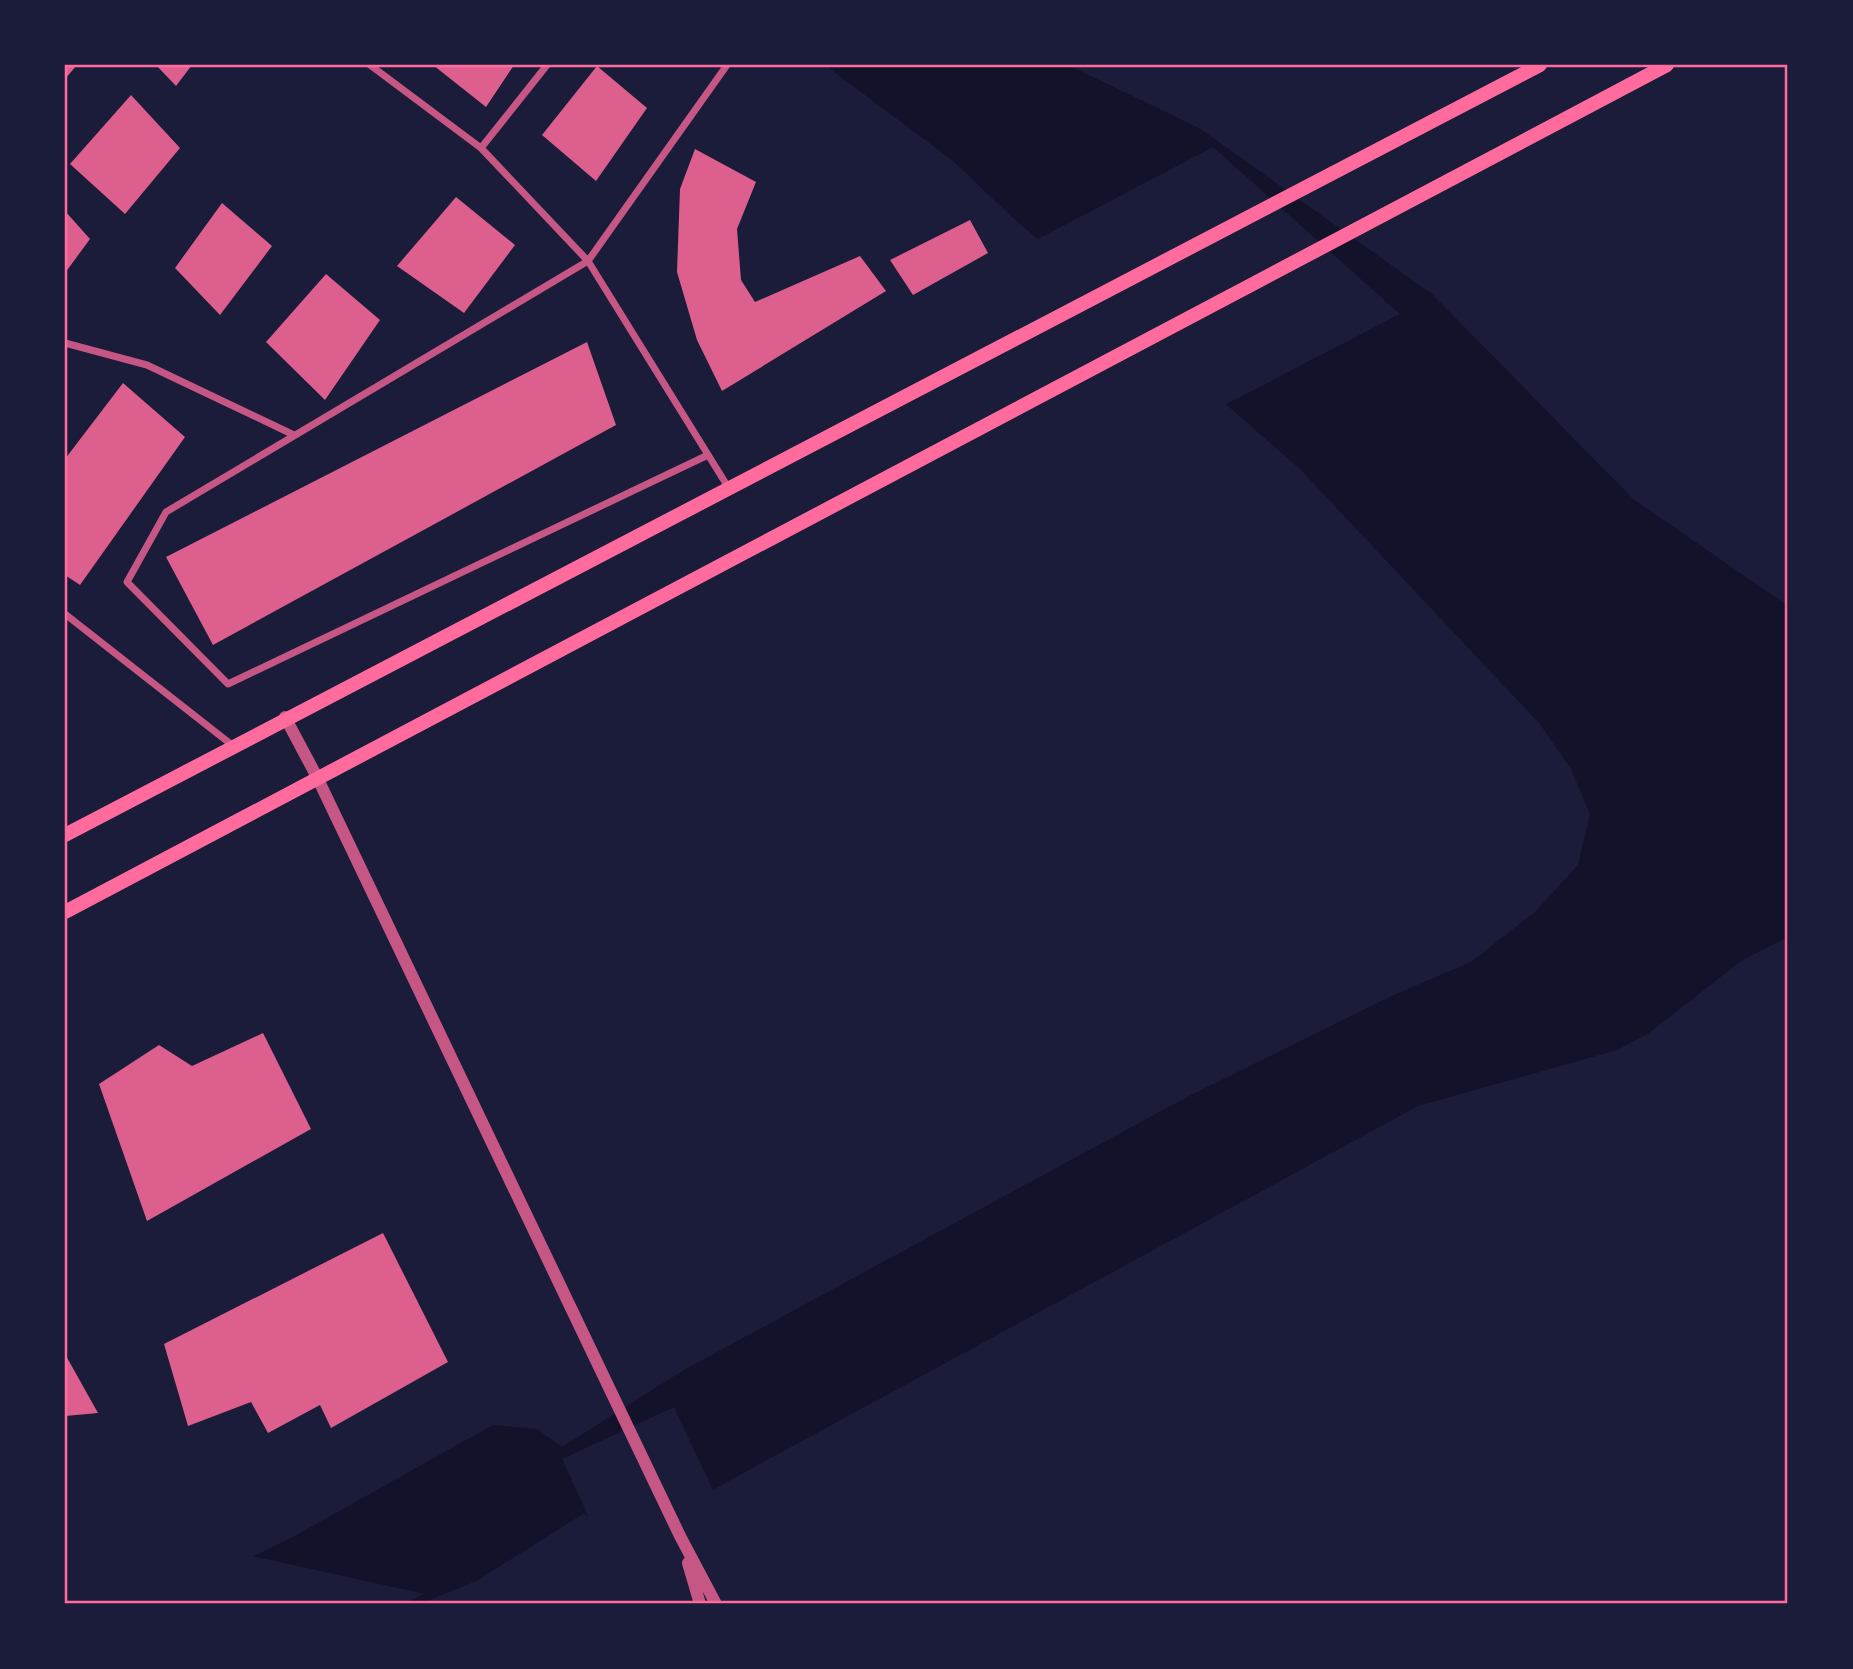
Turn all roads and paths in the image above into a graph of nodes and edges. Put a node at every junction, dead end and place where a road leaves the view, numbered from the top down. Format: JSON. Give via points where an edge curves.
{"nodes":[{"id":1,"x":370,"y":65,"type":"edge"},
{"id":2,"x":547,"y":65,"type":"edge"},
{"id":3,"x":727,"y":65,"type":"edge"},
{"id":4,"x":1540,"y":65,"type":"edge"},
{"id":5,"x":1667,"y":65,"type":"edge"},
{"id":6,"x":481,"y":148,"type":"junction"},
{"id":7,"x":588,"y":261,"type":"junction"},
{"id":8,"x":65,"y":342,"type":"edge"},
{"id":9,"x":294,"y":435,"type":"junction"},
{"id":10,"x":708,"y":455,"type":"junction"},
{"id":11,"x":728,"y":487,"type":"junction"},
{"id":12,"x":65,"y":614,"type":"edge"},
{"id":13,"x":285,"y":717,"type":"junction"},
{"id":14,"x":232,"y":746,"type":"junction"},
{"id":15,"x":317,"y":777,"type":"junction"},
{"id":16,"x":65,"y":835,"type":"edge"},
{"id":17,"x":65,"y":912,"type":"edge"},
{"id":18,"x":680,"y":1536,"type":"junction"},
{"id":19,"x":700,"y":1604,"type":"edge"},
{"id":20,"x":716,"y":1604,"type":"edge"}],
"edges":[{"from":1,"to":6,"type":"street"},
{"from":2,"to":6,"type":"street"},
{"from":3,"to":7,"type":"street"},
{"from":4,"to":11,"type":"main road"},
{"from":5,"to":15,"type":"main road"},
{"from":6,"to":7,"type":"street"},
{"from":7,"to":9,"type":"street"},
{"from":7,"to":10,"type":"street"},
{"from":8,"to":9,"type":"street","via":[[147,365]]},
{"from":9,"to":10,"type":"street","via":[[166,512],[127,582],[228,684]]},
{"from":10,"to":11,"type":"street"},
{"from":11,"to":13,"type":"main road"},
{"from":12,"to":14,"type":"street"},
{"from":13,"to":14,"type":"main road"},
{"from":13,"to":15,"type":"street"},
{"from":14,"to":16,"type":"main road"},
{"from":15,"to":17,"type":"main road"},
{"from":15,"to":18,"type":"street"},
{"from":18,"to":19,"type":"street"},
{"from":18,"to":20,"type":"street"}]}
